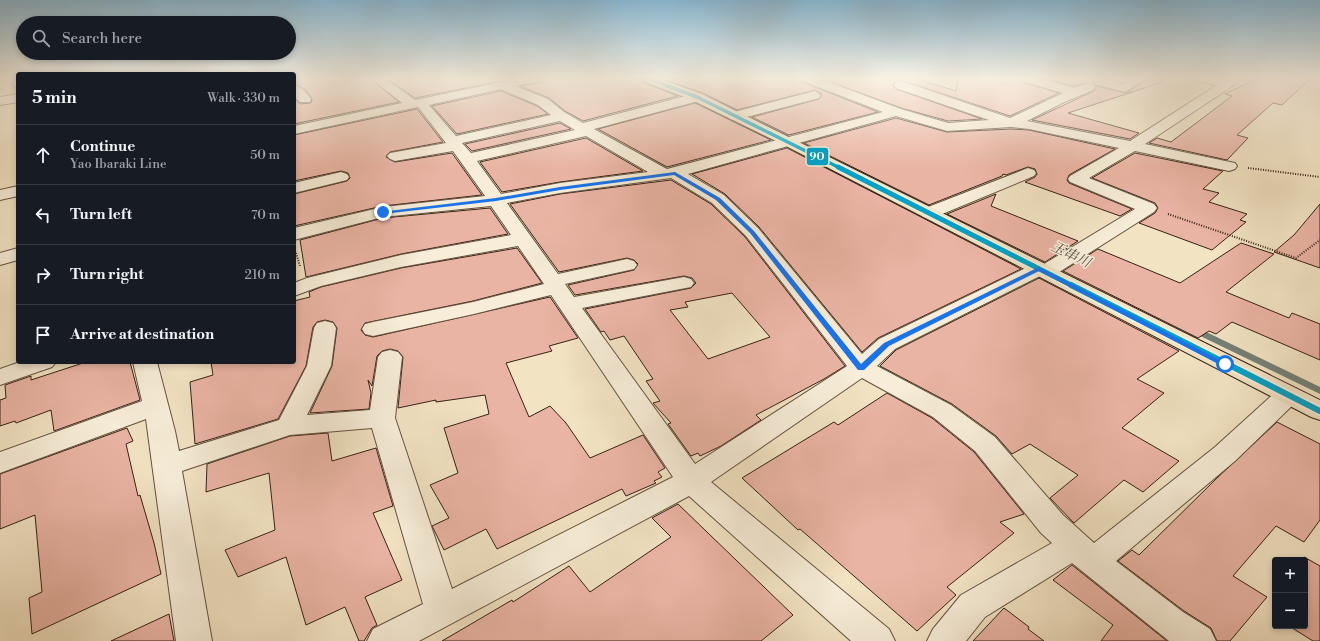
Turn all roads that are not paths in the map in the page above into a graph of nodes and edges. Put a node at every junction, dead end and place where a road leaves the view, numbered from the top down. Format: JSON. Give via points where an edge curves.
{"nodes":[{"id":1,"x":394,"y":108,"type":"edge"},
{"id":2,"x":421,"y":108,"type":"edge"},
{"id":3,"x":550,"y":108,"type":"edge"},
{"id":4,"x":660,"y":108,"type":"edge"},
{"id":5,"x":719,"y":108,"type":"edge"},
{"id":6,"x":766,"y":108,"type":"edge"},
{"id":7,"x":885,"y":108,"type":"edge"},
{"id":8,"x":966,"y":108,"type":"edge"},
{"id":9,"x":1043,"y":108,"type":"edge"},
{"id":10,"x":1190,"y":108,"type":"edge"},
{"id":11,"x":896,"y":112,"type":"junction"},
{"id":12,"x":736,"y":116,"type":"junction"},
{"id":13,"x":561,"y":117,"type":"junction"},
{"id":14,"x":1011,"y":123,"type":"junction"},
{"id":15,"x":296,"y":130,"type":"edge"},
{"id":16,"x":584,"y":130,"type":"junction"},
{"id":17,"x":789,"y":142,"type":"junction"},
{"id":18,"x":454,"y":143,"type":"junction"},
{"id":19,"x":1133,"y":146,"type":"junction"},
{"id":20,"x":395,"y":156,"type":"dead end"},
{"id":21,"x":467,"y":158,"type":"junction"},
{"id":22,"x":1229,"y":166,"type":"road end"},
{"id":23,"x":1028,"y":173,"type":"dead end"},
{"id":24,"x":670,"y":174,"type":"junction"},
{"id":25,"x":341,"y":177,"type":"dead end"},
{"id":26,"x":296,"y":188,"type":"edge"},
{"id":27,"x":16,"y":191,"type":"edge"},
{"id":28,"x":0,"y":195,"type":"edge"},
{"id":29,"x":496,"y":200,"type":"junction"},
{"id":30,"x":940,"y":209,"type":"junction"},
{"id":31,"x":296,"y":234,"type":"edge"},
{"id":32,"x":523,"y":239,"type":"junction"},
{"id":33,"x":16,"y":255,"type":"edge"},
{"id":34,"x":0,"y":259,"type":"edge"},
{"id":35,"x":627,"y":265,"type":"dead end"},
{"id":36,"x":1042,"y":270,"type":"junction"},
{"id":37,"x":684,"y":283,"type":"dead end"},
{"id":38,"x":296,"y":289,"type":"edge"},
{"id":39,"x":559,"y":291,"type":"junction"},
{"id":40,"x":325,"y":328,"type":"dead end"},
{"id":41,"x":373,"y":329,"type":"dead end"},
{"id":42,"x":390,"y":357,"type":"dead end"},
{"id":43,"x":38,"y":364,"type":"edge"},
{"id":44,"x":146,"y":364,"type":"edge"},
{"id":45,"x":861,"y":368,"type":"junction"},
{"id":46,"x":0,"y":377,"type":"edge"},
{"id":47,"x":1288,"y":395,"type":"junction"},
{"id":48,"x":156,"y":406,"type":"junction"},
{"id":49,"x":1320,"y":411,"type":"edge"},
{"id":50,"x":382,"y":418,"type":"junction"},
{"id":51,"x":289,"y":426,"type":"junction"},
{"id":52,"x":0,"y":463,"type":"edge"},
{"id":53,"x":167,"y":465,"type":"junction"},
{"id":54,"x":691,"y":481,"type":"junction"},
{"id":55,"x":1084,"y":554,"type":"junction"},
{"id":56,"x":442,"y":612,"type":"junction"},
{"id":57,"x":194,"y":641,"type":"edge"},
{"id":58,"x":385,"y":641,"type":"edge"},
{"id":59,"x":877,"y":641,"type":"edge"},
{"id":60,"x":945,"y":641,"type":"edge"},
{"id":61,"x":1198,"y":641,"type":"edge"}],
"edges":[{"from":1,"to":15,"type":"street"},
{"from":2,"to":18,"type":"street"},
{"from":3,"to":13,"type":"street"},
{"from":4,"to":16,"type":"street"},
{"from":5,"to":12,"type":"main road"},
{"from":6,"to":12,"type":"street"},
{"from":7,"to":11,"type":"street"},
{"from":8,"to":14,"type":"street"},
{"from":9,"to":14,"type":"street"},
{"from":10,"to":19,"type":"street"},
{"from":11,"to":14,"type":"street","via":[[947,127]]},
{"from":11,"to":17,"type":"street"},
{"from":12,"to":17,"type":"main road"},
{"from":13,"to":16,"type":"street"},
{"from":13,"to":18,"type":"street"},
{"from":14,"to":19,"type":"street"},
{"from":16,"to":21,"type":"street"},
{"from":16,"to":24,"type":"street"},
{"from":17,"to":24,"type":"street"},
{"from":17,"to":30,"type":"main road"},
{"from":18,"to":20,"type":"street"},
{"from":18,"to":21,"type":"street"},
{"from":19,"to":22,"type":"street"},
{"from":19,"to":36,"type":"street","via":[[1076,179],[1148,208]]},
{"from":21,"to":29,"type":"street"},
{"from":23,"to":30,"type":"street"},
{"from":24,"to":29,"type":"street","via":[[560,188]]},
{"from":24,"to":45,"type":"street","via":[[718,199],[752,232]]},
{"from":25,"to":26,"type":"street"},
{"from":27,"to":28,"type":"street"},
{"from":29,"to":31,"type":"street","via":[[383,212]]},
{"from":29,"to":32,"type":"street"},
{"from":30,"to":36,"type":"main road"},
{"from":32,"to":38,"type":"street","via":[[401,261],[314,282]]},
{"from":32,"to":39,"type":"street"},
{"from":33,"to":34,"type":"street"},
{"from":35,"to":39,"type":"street"},
{"from":36,"to":45,"type":"street","via":[[887,344]]},
{"from":36,"to":47,"type":"main road"},
{"from":37,"to":39,"type":"street"},
{"from":39,"to":41,"type":"street"},
{"from":39,"to":54,"type":"street"},
{"from":40,"to":51,"type":"street","via":[[319,366]]},
{"from":42,"to":50,"type":"street"},
{"from":43,"to":46,"type":"street"},
{"from":44,"to":48,"type":"street"},
{"from":45,"to":54,"type":"street"},
{"from":45,"to":55,"type":"street","via":[[942,411],[986,444],[1052,524]]},
{"from":47,"to":49,"type":"main road"},
{"from":47,"to":55,"type":"street","via":[[1225,454]]},
{"from":48,"to":52,"type":"street"},
{"from":48,"to":53,"type":"street"},
{"from":50,"to":51,"type":"street"},
{"from":50,"to":56,"type":"street"},
{"from":51,"to":53,"type":"street"},
{"from":53,"to":57,"type":"street"},
{"from":54,"to":56,"type":"street"},
{"from":54,"to":59,"type":"street"},
{"from":55,"to":60,"type":"street","via":[[973,606]]},
{"from":55,"to":61,"type":"street","via":[[1171,623]]},
{"from":56,"to":58,"type":"street"}]}
